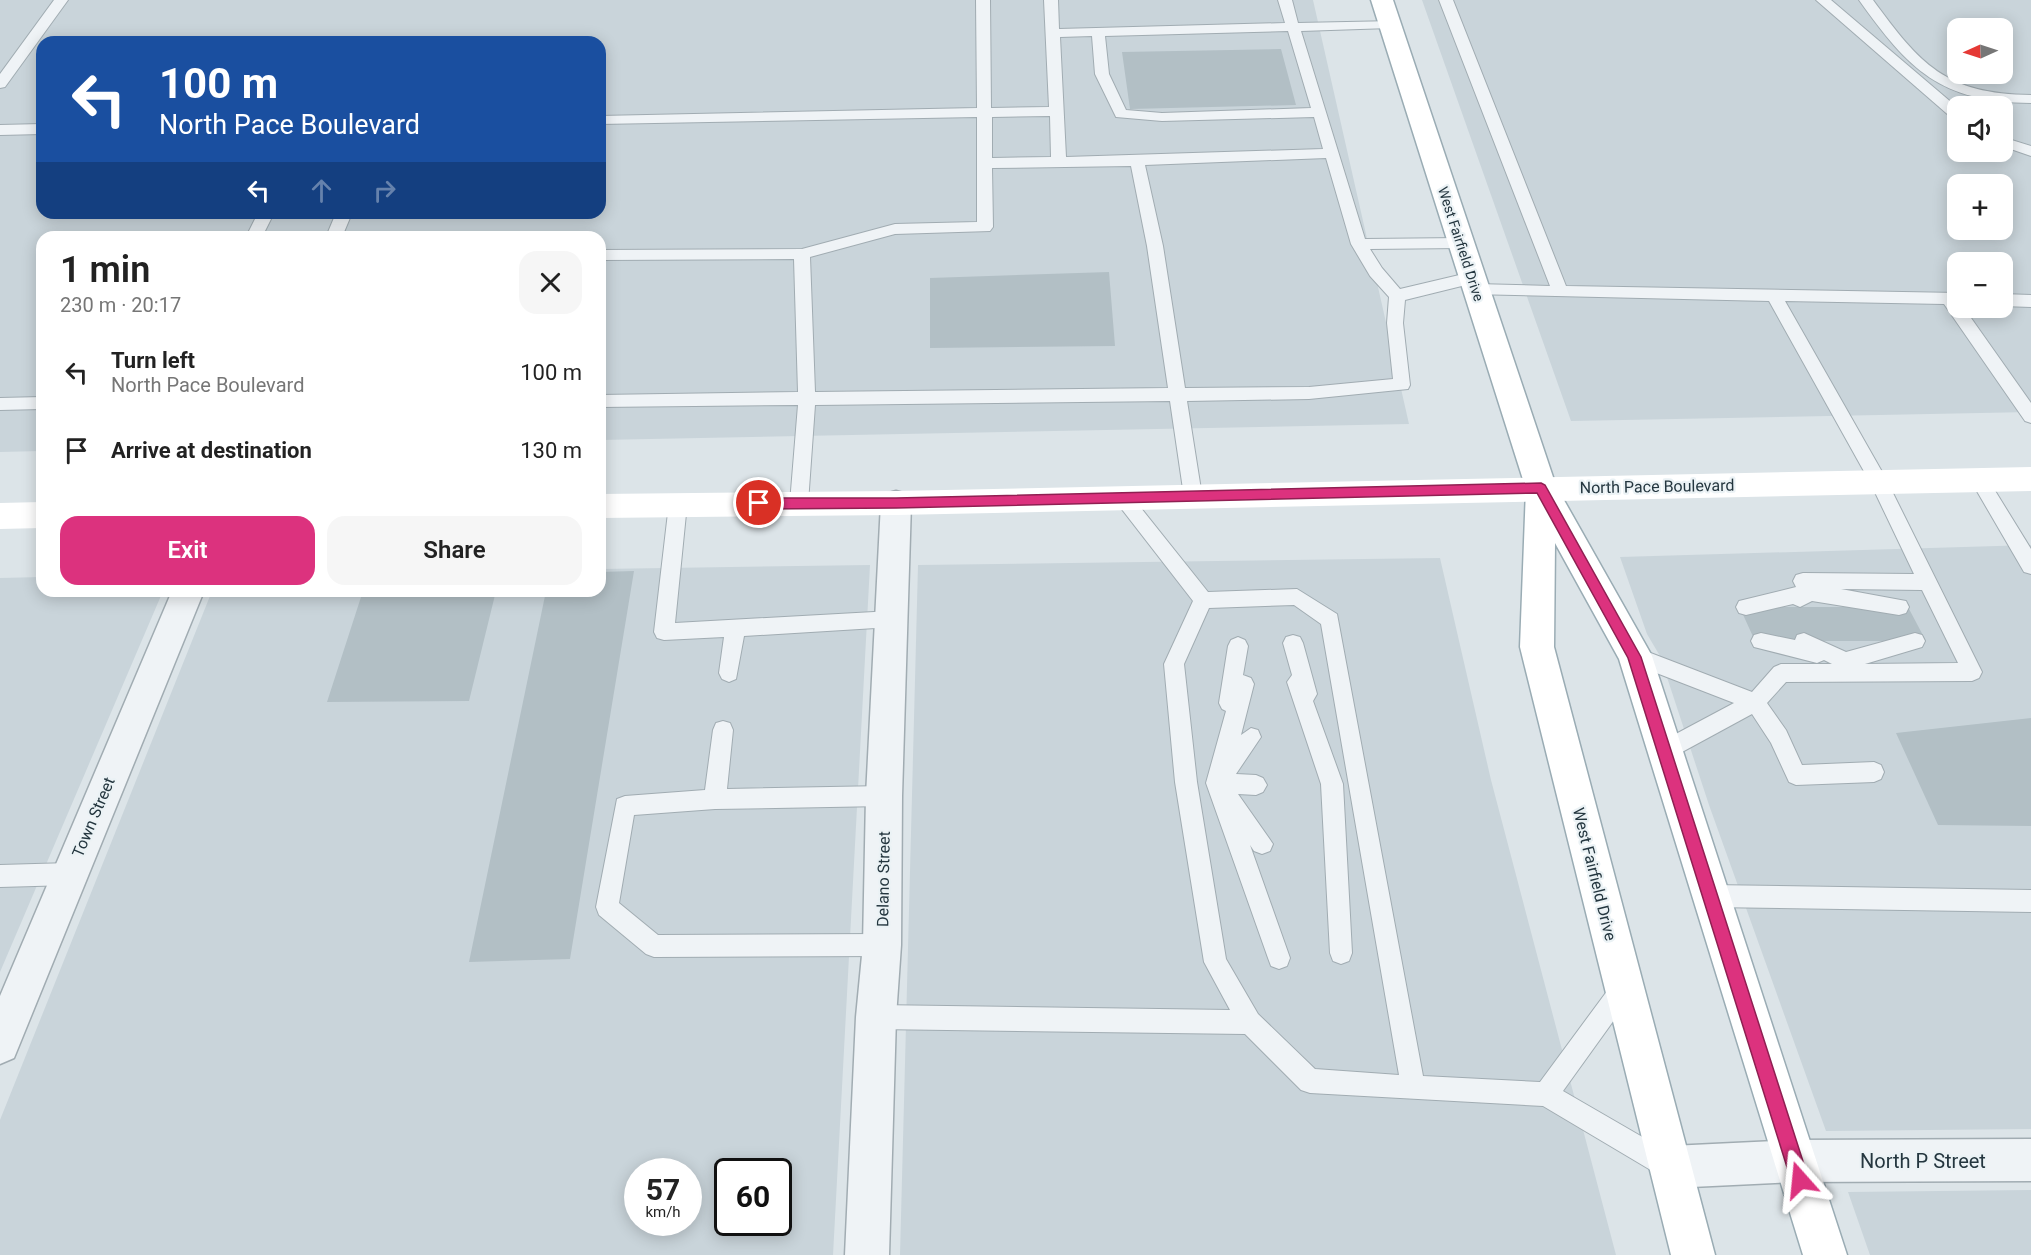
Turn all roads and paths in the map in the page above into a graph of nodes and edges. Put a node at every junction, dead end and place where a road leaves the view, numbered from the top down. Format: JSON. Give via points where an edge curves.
{"nodes":[{"id":1,"x":61,"y":0,"type":"edge"},
{"id":2,"x":983,"y":0,"type":"edge"},
{"id":3,"x":1051,"y":0,"type":"edge"},
{"id":4,"x":1285,"y":0,"type":"edge"},
{"id":5,"x":1382,"y":0,"type":"edge"},
{"id":6,"x":1446,"y":0,"type":"edge"},
{"id":7,"x":1823,"y":0,"type":"edge"},
{"id":8,"x":1866,"y":0,"type":"edge"},
{"id":9,"x":1390,"y":24,"type":"junction"},
{"id":10,"x":1293,"y":27,"type":"junction"},
{"id":11,"x":1098,"y":32,"type":"junction"},
{"id":12,"x":1055,"y":33,"type":"junction"},
{"id":13,"x":0,"y":84,"type":"edge"},
{"id":14,"x":2031,"y":99,"type":"edge"},
{"id":15,"x":1947,"y":107,"type":"edge"},
{"id":16,"x":1058,"y":111,"type":"junction"},
{"id":17,"x":984,"y":112,"type":"junction"},
{"id":18,"x":1320,"y":112,"type":"junction"},
{"id":19,"x":606,"y":120,"type":"edge"},
{"id":20,"x":36,"y":129,"type":"edge"},
{"id":21,"x":0,"y":130,"type":"edge"},
{"id":22,"x":2013,"y":145,"type":"edge"},
{"id":23,"x":2031,"y":151,"type":"edge"},
{"id":24,"x":1332,"y":153,"type":"junction"},
{"id":25,"x":1137,"y":161,"type":"junction"},
{"id":26,"x":1059,"y":162,"type":"junction"},
{"id":27,"x":985,"y":163,"type":"junction"},
{"id":28,"x":1461,"y":243,"type":"junction"},
{"id":29,"x":1359,"y":244,"type":"junction"},
{"id":30,"x":802,"y":254,"type":"junction"},
{"id":31,"x":606,"y":255,"type":"edge"},
{"id":32,"x":1474,"y":284,"type":"junction"},
{"id":33,"x":1560,"y":291,"type":"junction"},
{"id":34,"x":1397,"y":296,"type":"junction"},
{"id":35,"x":1774,"y":296,"type":"junction"},
{"id":36,"x":1947,"y":299,"type":"edge"},
{"id":37,"x":2013,"y":300,"type":"edge"},
{"id":38,"x":2031,"y":301,"type":"edge"},
{"id":39,"x":1966,"y":318,"type":"edge"},
{"id":40,"x":1178,"y":395,"type":"junction"},
{"id":41,"x":606,"y":400,"type":"edge"},
{"id":42,"x":807,"y":400,"type":"junction"},
{"id":43,"x":36,"y":403,"type":"edge"},
{"id":44,"x":0,"y":404,"type":"edge"},
{"id":45,"x":2031,"y":416,"type":"edge"},
{"id":46,"x":2031,"y":480,"type":"edge"},
{"id":47,"x":1980,"y":481,"type":"junction"},
{"id":48,"x":1879,"y":482,"type":"junction"},
{"id":49,"x":1541,"y":488,"type":"junction"},
{"id":50,"x":1193,"y":496,"type":"junction"},
{"id":51,"x":1123,"y":498,"type":"junction"},
{"id":52,"x":799,"y":503,"type":"junction"},
{"id":53,"x":896,"y":503,"type":"junction"},
{"id":54,"x":678,"y":504,"type":"junction"},
{"id":55,"x":606,"y":506,"type":"edge"},
{"id":56,"x":36,"y":515,"type":"edge"},
{"id":57,"x":0,"y":516,"type":"edge"},
{"id":58,"x":2028,"y":558,"type":"edge"},
{"id":59,"x":1928,"y":582,"type":"junction"},
{"id":60,"x":1809,"y":592,"type":"junction"},
{"id":61,"x":185,"y":597,"type":"edge"},
{"id":62,"x":1203,"y":600,"type":"junction"},
{"id":63,"x":1746,"y":607,"type":"dead end"},
{"id":64,"x":1791,"y":607,"type":"dead end"},
{"id":65,"x":1852,"y":607,"type":"dead end"},
{"id":66,"x":1899,"y":607,"type":"dead end"},
{"id":67,"x":891,"y":619,"type":"junction"},
{"id":68,"x":735,"y":628,"type":"junction"},
{"id":69,"x":1761,"y":641,"type":"dead end"},
{"id":70,"x":1804,"y":641,"type":"dead end"},
{"id":71,"x":1868,"y":641,"type":"dead end"},
{"id":72,"x":1915,"y":641,"type":"dead end"},
{"id":73,"x":1293,"y":644,"type":"dead end"},
{"id":74,"x":1238,"y":646,"type":"dead end"},
{"id":75,"x":1635,"y":657,"type":"junction"},
{"id":76,"x":1848,"y":667,"type":"junction"},
{"id":77,"x":729,"y":673,"type":"dead end"},
{"id":78,"x":1297,"y":682,"type":"dead end"},
{"id":79,"x":1244,"y":684,"type":"dead end"},
{"id":80,"x":1755,"y":702,"type":"junction"},
{"id":81,"x":723,"y":730,"type":"dead end"},
{"id":82,"x":1251,"y":736,"type":"dead end"},
{"id":83,"x":1306,"y":736,"type":"dead end"},
{"id":84,"x":1664,"y":751,"type":"junction"},
{"id":85,"x":1874,"y":772,"type":"dead end"},
{"id":86,"x":1186,"y":782,"type":"junction"},
{"id":87,"x":1217,"y":783,"type":"junction"},
{"id":88,"x":1324,"y":784,"type":"junction"},
{"id":89,"x":1359,"y":784,"type":"junction"},
{"id":90,"x":1256,"y":785,"type":"dead end"},
{"id":91,"x":884,"y":795,"type":"junction"},
{"id":92,"x":715,"y":799,"type":"junction"},
{"id":93,"x":1323,"y":841,"type":"dead end"},
{"id":94,"x":1262,"y":844,"type":"dead end"},
{"id":95,"x":70,"y":874,"type":"junction"},
{"id":96,"x":0,"y":876,"type":"edge"},
{"id":97,"x":1710,"y":896,"type":"junction"},
{"id":98,"x":1331,"y":901,"type":"dead end"},
{"id":99,"x":2031,"y":901,"type":"edge"},
{"id":100,"x":1272,"y":904,"type":"dead end"},
{"id":101,"x":882,"y":945,"type":"junction"},
{"id":102,"x":1341,"y":953,"type":"dead end"},
{"id":103,"x":1279,"y":957,"type":"dead end"},
{"id":104,"x":1624,"y":987,"type":"junction"},
{"id":105,"x":876,"y":1017,"type":"junction"},
{"id":106,"x":1250,"y":1022,"type":"junction"},
{"id":107,"x":0,"y":1044,"type":"edge"},
{"id":108,"x":1413,"y":1088,"type":"junction"},
{"id":109,"x":1546,"y":1094,"type":"junction"},
{"id":110,"x":2031,"y":1160,"type":"edge"},
{"id":111,"x":1794,"y":1161,"type":"junction"},
{"id":112,"x":1671,"y":1167,"type":"junction"},
{"id":113,"x":867,"y":1255,"type":"edge"},
{"id":114,"x":1693,"y":1255,"type":"edge"},
{"id":115,"x":1825,"y":1255,"type":"edge"}],
"edges":[{"from":1,"to":13,"type":"lane"},
{"from":2,"to":17,"type":"lane"},
{"from":3,"to":12,"type":"lane"},
{"from":4,"to":10,"type":"lane"},
{"from":5,"to":9,"type":"main road","name":"West Fairfield Drive"},
{"from":6,"to":33,"type":"lane"},
{"from":7,"to":15,"type":"lane"},
{"from":8,"to":14,"type":"lane","via":[[1921,67],[1964,89],[2007,99]]},
{"from":9,"to":10,"type":"lane"},
{"from":9,"to":28,"type":"main road","name":"West Fairfield Drive"},
{"from":10,"to":11,"type":"lane"},
{"from":10,"to":18,"type":"lane"},
{"from":11,"to":12,"type":"lane"},
{"from":11,"to":18,"type":"lane","via":[[1102,74],[1121,114],[1162,117]]},
{"from":12,"to":16,"type":"lane"},
{"from":16,"to":17,"type":"lane"},
{"from":16,"to":26,"type":"lane"},
{"from":17,"to":19,"type":"lane"},
{"from":17,"to":27,"type":"lane"},
{"from":18,"to":24,"type":"lane"},
{"from":20,"to":21,"type":"lane"},
{"from":22,"to":23,"type":"lane"},
{"from":24,"to":25,"type":"lane"},
{"from":24,"to":29,"type":"lane"},
{"from":25,"to":26,"type":"lane"},
{"from":25,"to":40,"type":"lane","via":[[1155,246]]},
{"from":26,"to":27,"type":"lane"},
{"from":27,"to":30,"type":"lane","via":[[985,227],[895,229]]},
{"from":28,"to":29,"type":"lane"},
{"from":28,"to":32,"type":"main road","name":"West Fairfield Drive"},
{"from":29,"to":34,"type":"lane"},
{"from":30,"to":31,"type":"lane"},
{"from":30,"to":42,"type":"lane"},
{"from":32,"to":33,"type":"lane"},
{"from":32,"to":34,"type":"lane"},
{"from":32,"to":49,"type":"main road","name":"West Fairfield Drive"},
{"from":33,"to":35,"type":"lane"},
{"from":34,"to":40,"type":"lane","via":[[1395,323],[1402,385],[1309,393]]},
{"from":35,"to":36,"type":"lane"},
{"from":35,"to":48,"type":"lane"},
{"from":37,"to":38,"type":"lane"},
{"from":39,"to":45,"type":"lane"},
{"from":40,"to":42,"type":"lane"},
{"from":40,"to":50,"type":"lane"},
{"from":41,"to":42,"type":"lane"},
{"from":42,"to":52,"type":"lane"},
{"from":43,"to":44,"type":"lane"},
{"from":46,"to":47,"type":"main road","name":"North Pace Boulevard"},
{"from":47,"to":48,"type":"main road","name":"North Pace Boulevard"},
{"from":47,"to":58,"type":"lane"},
{"from":48,"to":49,"type":"main road","name":"North Pace Boulevard"},
{"from":48,"to":59,"type":"lane"},
{"from":49,"to":50,"type":"main road","name":"North Pace Boulevard"},
{"from":49,"to":75,"type":"main road","name":"West Fairfield Drive"},
{"from":49,"to":104,"type":"main road","name":"West Fairfield Drive","via":[[1536,647]]},
{"from":50,"to":51,"type":"main road","name":"North Pace Boulevard"},
{"from":51,"to":53,"type":"main road","name":"North Pace Boulevard"},
{"from":51,"to":62,"type":"lane"},
{"from":52,"to":53,"type":"main road","name":"North Pace Boulevard"},
{"from":52,"to":54,"type":"main road","name":"North Pace Boulevard"},
{"from":53,"to":67,"type":"street","name":"Delano Street"},
{"from":54,"to":55,"type":"main road","name":"North Pace Boulevard"},
{"from":54,"to":68,"type":"lane","via":[[664,632]]},
{"from":56,"to":57,"type":"main road"},
{"from":59,"to":60,"type":"lane","via":[[1803,581]]},
{"from":59,"to":76,"type":"lane","via":[[1972,672]]},
{"from":60,"to":63,"type":"lane"},
{"from":60,"to":64,"type":"lane"},
{"from":60,"to":65,"type":"lane"},
{"from":60,"to":66,"type":"lane"},
{"from":61,"to":95,"type":"street","name":"Town Street"},
{"from":62,"to":86,"type":"lane","via":[[1174,664]]},
{"from":62,"to":89,"type":"lane","via":[[1297,597],[1330,620]]},
{"from":67,"to":68,"type":"lane"},
{"from":67,"to":91,"type":"street","name":"Delano Street"},
{"from":68,"to":77,"type":"lane"},
{"from":69,"to":76,"type":"lane"},
{"from":70,"to":76,"type":"lane"},
{"from":71,"to":76,"type":"lane"},
{"from":72,"to":76,"type":"lane"},
{"from":73,"to":88,"type":"lane"},
{"from":74,"to":87,"type":"lane"},
{"from":75,"to":80,"type":"lane"},
{"from":75,"to":84,"type":"main road","name":"West Fairfield Drive"},
{"from":76,"to":80,"type":"lane","via":[[1781,673]]},
{"from":78,"to":88,"type":"lane"},
{"from":79,"to":87,"type":"lane"},
{"from":80,"to":84,"type":"lane"},
{"from":80,"to":85,"type":"lane","via":[[1779,736],[1796,775]]},
{"from":81,"to":92,"type":"lane"},
{"from":82,"to":87,"type":"lane"},
{"from":83,"to":88,"type":"lane"},
{"from":84,"to":97,"type":"main road","name":"West Fairfield Drive"},
{"from":86,"to":87,"type":"lane"},
{"from":86,"to":106,"type":"lane","via":[[1215,962]]},
{"from":87,"to":90,"type":"lane"},
{"from":87,"to":94,"type":"lane"},
{"from":87,"to":100,"type":"lane"},
{"from":87,"to":103,"type":"lane"},
{"from":88,"to":89,"type":"lane"},
{"from":88,"to":93,"type":"lane"},
{"from":88,"to":98,"type":"lane"},
{"from":88,"to":102,"type":"lane"},
{"from":89,"to":108,"type":"lane"},
{"from":91,"to":92,"type":"lane"},
{"from":91,"to":101,"type":"street","name":"Delano Street"},
{"from":92,"to":101,"type":"lane","via":[[625,806],[607,907],[654,946]]},
{"from":95,"to":96,"type":"lane"},
{"from":95,"to":107,"type":"street","name":"Town Street"},
{"from":97,"to":99,"type":"lane"},
{"from":97,"to":111,"type":"main road","name":"West Fairfield Drive"},
{"from":101,"to":105,"type":"street","name":"Delano Street"},
{"from":104,"to":109,"type":"lane"},
{"from":104,"to":112,"type":"main road","name":"West Fairfield Drive"},
{"from":105,"to":106,"type":"lane"},
{"from":105,"to":113,"type":"street","name":"Delano Street"},
{"from":106,"to":108,"type":"lane","via":[[1310,1081]]},
{"from":108,"to":109,"type":"lane"},
{"from":109,"to":112,"type":"lane"},
{"from":110,"to":111,"type":"street","name":"North P Street"},
{"from":111,"to":112,"type":"street","name":"North P Street"},
{"from":111,"to":115,"type":"main road","name":"West Fairfield Drive"},
{"from":112,"to":114,"type":"main road","name":"West Fairfield Drive"}]}
